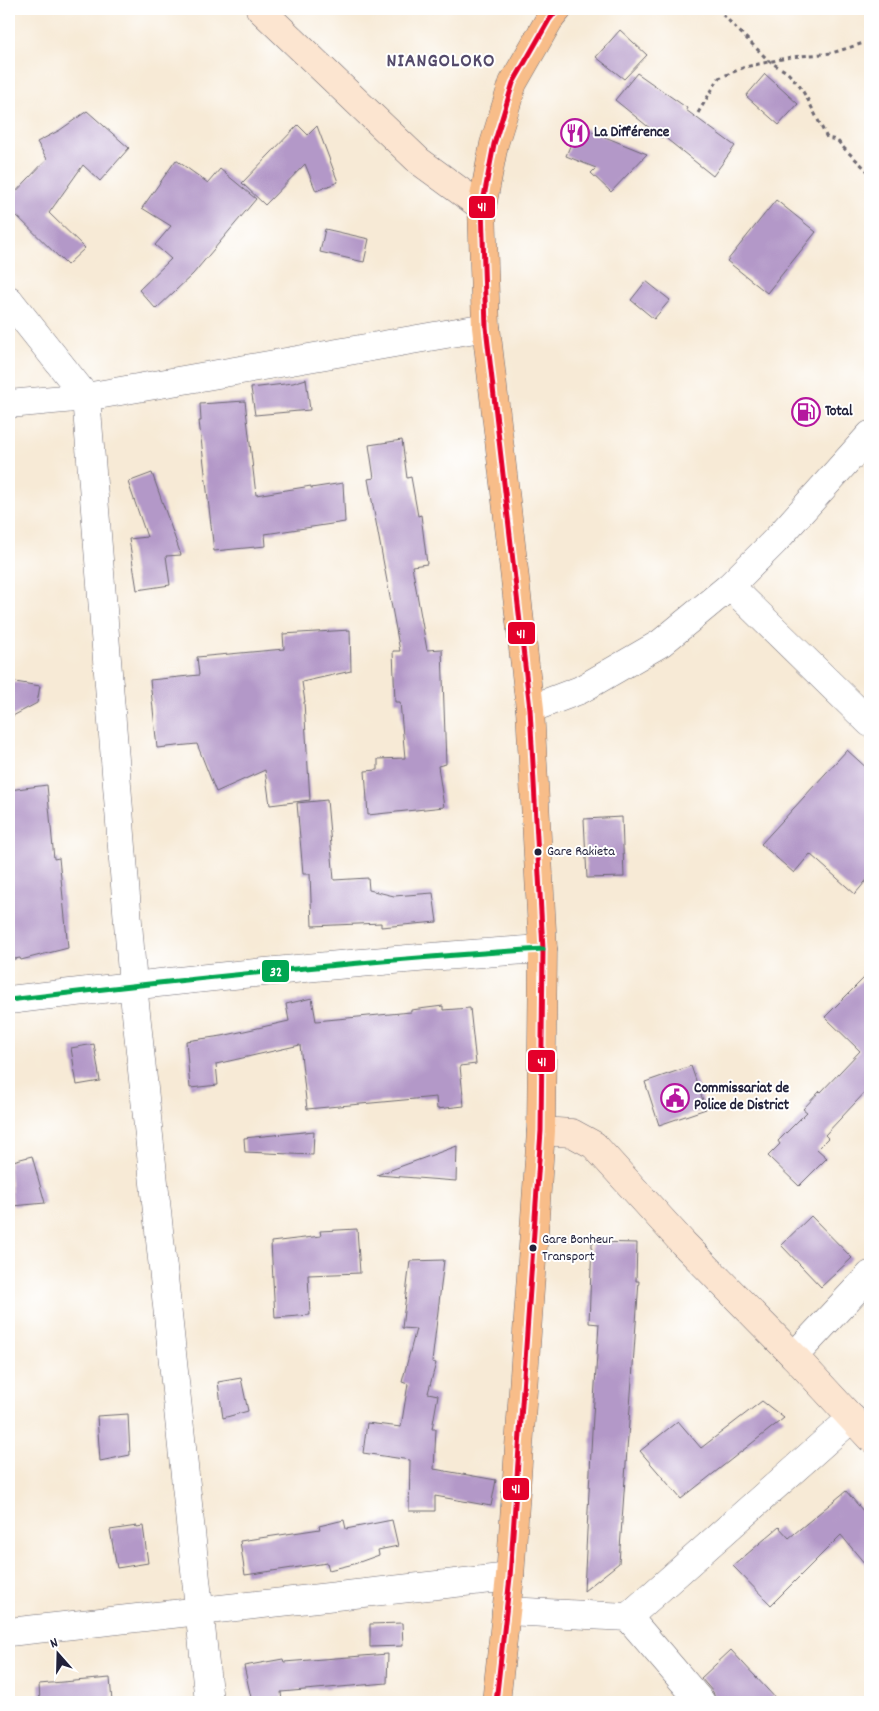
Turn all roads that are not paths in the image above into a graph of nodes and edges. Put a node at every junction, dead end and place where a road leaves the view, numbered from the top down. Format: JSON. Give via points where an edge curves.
{"nodes":[{"id":1,"x":260,"y":9,"type":"edge"},
{"id":2,"x":558,"y":9,"type":"edge"},
{"id":3,"x":482,"y":207,"type":"junction"},
{"id":4,"x":9,"y":300,"type":"edge"},
{"id":5,"x":486,"y":327,"type":"junction"},
{"id":6,"x":86,"y":397,"type":"junction"},
{"id":7,"x":9,"y":404,"type":"edge"},
{"id":8,"x":870,"y":435,"type":"edge"},
{"id":9,"x":730,"y":586,"type":"junction"},
{"id":10,"x":530,"y":709,"type":"junction"},
{"id":11,"x":870,"y":723,"type":"edge"},
{"id":12,"x":543,"y":949,"type":"junction"},
{"id":13,"x":133,"y":985,"type":"junction"},
{"id":14,"x":9,"y":1000,"type":"edge"},
{"id":15,"x":542,"y":1131,"type":"junction"},
{"id":16,"x":870,"y":1275,"type":"edge"},
{"id":17,"x":794,"y":1356,"type":"junction"},
{"id":18,"x":852,"y":1418,"type":"junction"},
{"id":19,"x":870,"y":1438,"type":"edge"},
{"id":20,"x":510,"y":1577,"type":"junction"},
{"id":21,"x":506,"y":1611,"type":"junction"},
{"id":22,"x":198,"y":1612,"type":"junction"},
{"id":23,"x":628,"y":1617,"type":"junction"},
{"id":24,"x":9,"y":1632,"type":"edge"},
{"id":25,"x":209,"y":1702,"type":"edge"},
{"id":26,"x":496,"y":1702,"type":"edge"},
{"id":27,"x":701,"y":1702,"type":"edge"}],
"edges":[{"from":1,"to":3,"type":"main road","via":[[419,161]]},
{"from":2,"to":3,"type":"highway","via":[[513,83],[494,144]]},
{"from":3,"to":5,"type":"highway"},
{"from":4,"to":6,"type":"street"},
{"from":5,"to":6,"type":"street"},
{"from":5,"to":10,"type":"highway"},
{"from":6,"to":7,"type":"street"},
{"from":6,"to":13,"type":"street"},
{"from":8,"to":9,"type":"street"},
{"from":9,"to":10,"type":"street","via":[[661,643],[580,690]]},
{"from":9,"to":11,"type":"street"},
{"from":10,"to":12,"type":"highway"},
{"from":12,"to":13,"type":"street","via":[[434,956]]},
{"from":12,"to":15,"type":"highway"},
{"from":13,"to":14,"type":"street"},
{"from":13,"to":22,"type":"street"},
{"from":15,"to":17,"type":"main road","via":[[572,1133],[594,1145],[683,1243]]},
{"from":15,"to":20,"type":"highway"},
{"from":16,"to":17,"type":"street"},
{"from":17,"to":18,"type":"main road"},
{"from":18,"to":19,"type":"main road"},
{"from":18,"to":23,"type":"street"},
{"from":20,"to":21,"type":"highway"},
{"from":20,"to":22,"type":"street"},
{"from":21,"to":23,"type":"street"},
{"from":21,"to":26,"type":"highway"},
{"from":22,"to":24,"type":"street"},
{"from":22,"to":25,"type":"street"},
{"from":23,"to":27,"type":"street"}]}
